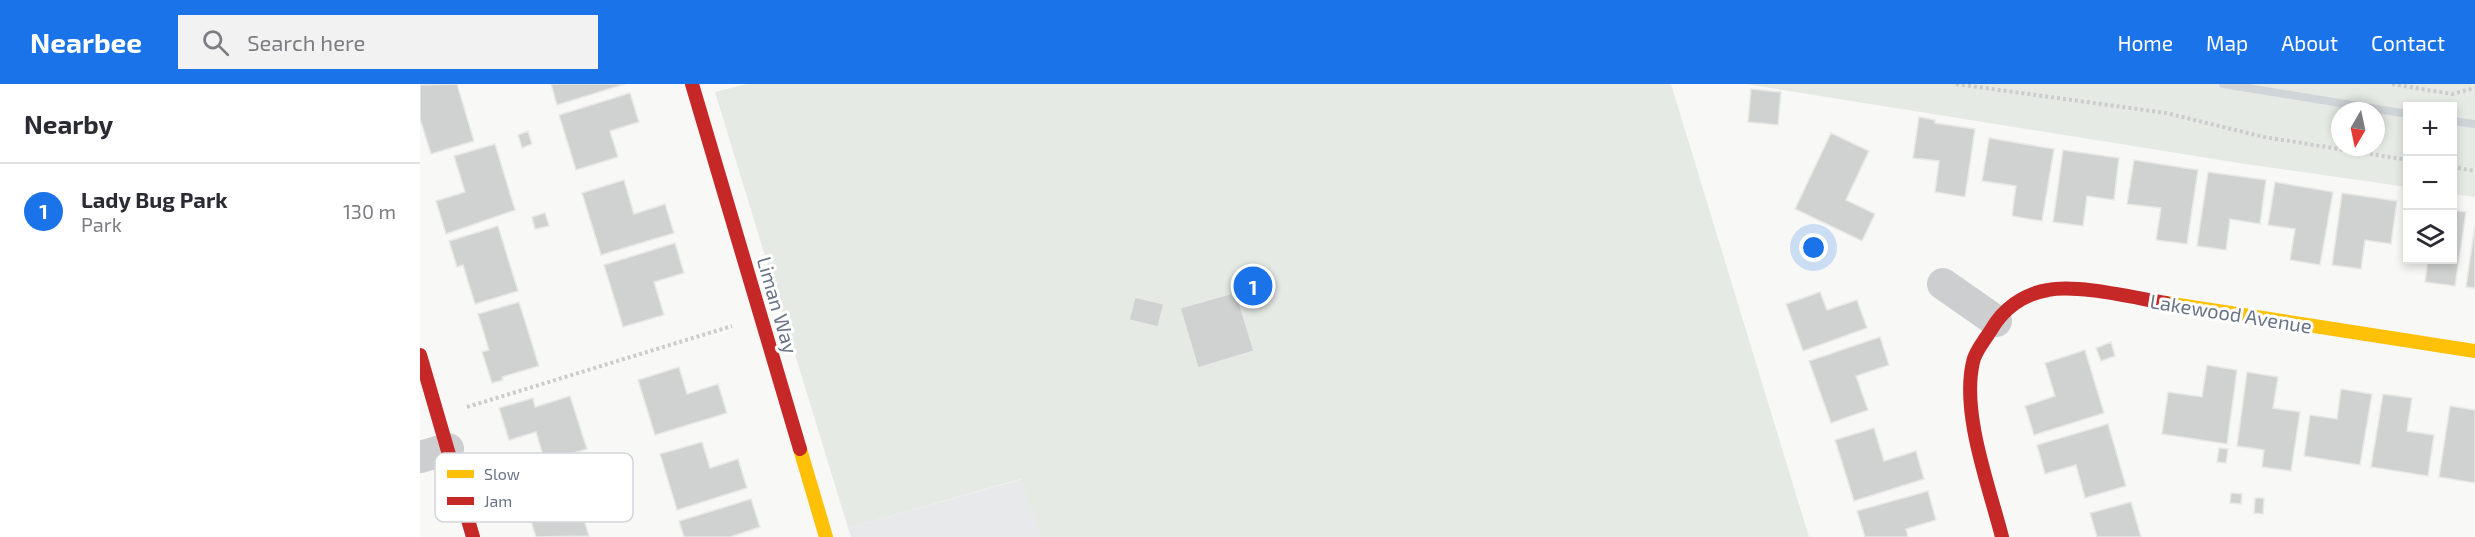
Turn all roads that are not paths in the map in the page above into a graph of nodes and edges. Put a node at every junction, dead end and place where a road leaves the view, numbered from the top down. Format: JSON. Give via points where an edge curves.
{"nodes":[{"id":1,"x":692,"y":84,"type":"edge"},
{"id":2,"x":1943,"y":285,"type":"dead end"},
{"id":3,"x":1995,"y":321,"type":"junction"},
{"id":4,"x":2475,"y":351,"type":"edge"},
{"id":5,"x":420,"y":355,"type":"edge"},
{"id":6,"x":434,"y":453,"type":"edge"},
{"id":7,"x":466,"y":522,"type":"edge"},
{"id":8,"x":473,"y":537,"type":"edge"},
{"id":9,"x":826,"y":537,"type":"edge"},
{"id":10,"x":2002,"y":537,"type":"edge"}],
"edges":[{"from":1,"to":9,"type":"street","name":"Liman Way"},
{"from":2,"to":3,"type":"street"},
{"from":3,"to":4,"type":"street","name":"Lakewood Avenue","via":[[2023,296],[2050,289],[2070,290]]},
{"from":3,"to":10,"type":"street","name":"Lakewood Avenue","via":[[1973,360],[1969,392],[1973,425]]},
{"from":5,"to":6,"type":"street"},
{"from":7,"to":8,"type":"street"}]}
